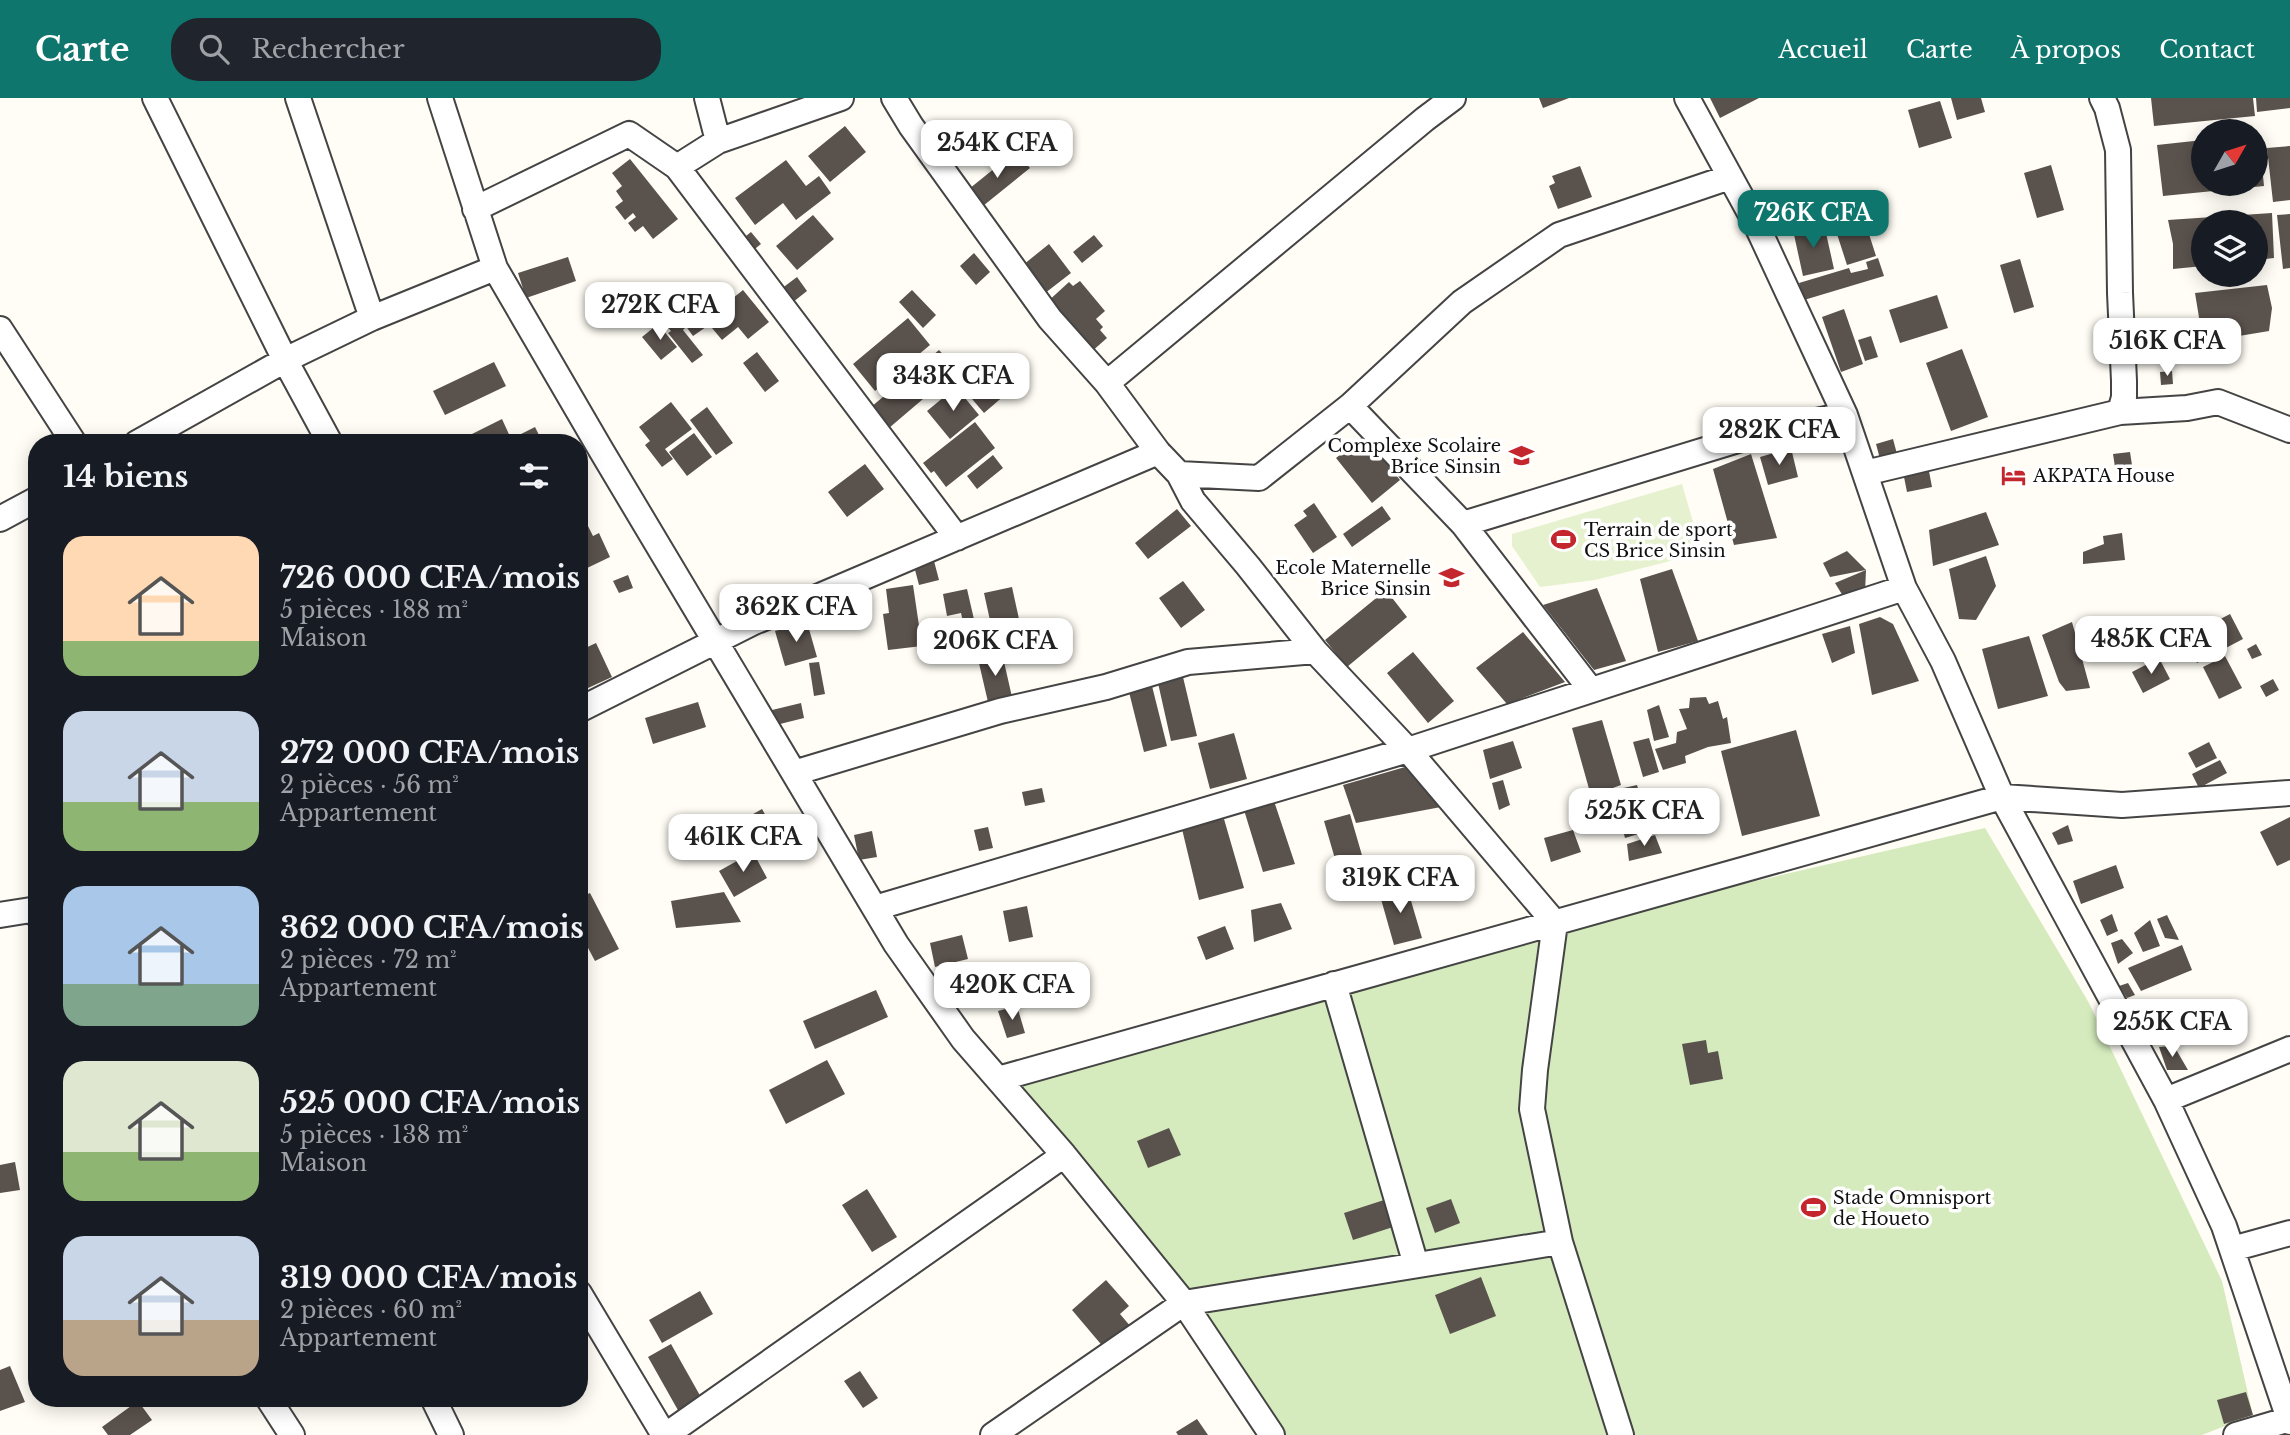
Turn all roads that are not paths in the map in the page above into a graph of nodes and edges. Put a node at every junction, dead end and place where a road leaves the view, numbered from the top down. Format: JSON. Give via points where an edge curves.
{"nodes":[{"id":1,"x":155,"y":98,"type":"edge"},
{"id":2,"x":298,"y":98,"type":"edge"},
{"id":3,"x":440,"y":98,"type":"edge"},
{"id":4,"x":707,"y":98,"type":"edge"},
{"id":5,"x":841,"y":98,"type":"edge"},
{"id":6,"x":894,"y":98,"type":"edge"},
{"id":7,"x":1453,"y":98,"type":"edge"},
{"id":8,"x":1686,"y":98,"type":"edge"},
{"id":9,"x":2102,"y":98,"type":"edge"},
{"id":10,"x":718,"y":141,"type":"junction"},
{"id":11,"x":677,"y":167,"type":"junction"},
{"id":12,"x":1730,"y":177,"type":"junction"},
{"id":13,"x":475,"y":209,"type":"junction"},
{"id":14,"x":495,"y":268,"type":"junction"},
{"id":15,"x":372,"y":318,"type":"junction"},
{"id":16,"x":0,"y":329,"type":"edge"},
{"id":17,"x":285,"y":360,"type":"junction"},
{"id":18,"x":1107,"y":383,"type":"junction"},
{"id":19,"x":1350,"y":406,"type":"junction"},
{"id":20,"x":2120,"y":412,"type":"junction"},
{"id":21,"x":1845,"y":415,"type":"junction"},
{"id":22,"x":2290,"y":430,"type":"edge"},
{"id":23,"x":68,"y":434,"type":"edge"},
{"id":24,"x":153,"y":434,"type":"edge"},
{"id":25,"x":325,"y":434,"type":"edge"},
{"id":26,"x":1158,"y":452,"type":"junction"},
{"id":27,"x":1865,"y":473,"type":"junction"},
{"id":28,"x":1179,"y":474,"type":"junction"},
{"id":29,"x":28,"y":504,"type":"edge"},
{"id":30,"x":0,"y":519,"type":"edge"},
{"id":31,"x":1463,"y":524,"type":"junction"},
{"id":32,"x":957,"y":538,"type":"junction"},
{"id":33,"x":1904,"y":588,"type":"junction"},
{"id":34,"x":715,"y":640,"type":"junction"},
{"id":35,"x":1315,"y":651,"type":"junction"},
{"id":36,"x":1591,"y":690,"type":"junction"},
{"id":37,"x":588,"y":705,"type":"edge"},
{"id":38,"x":1408,"y":750,"type":"junction"},
{"id":39,"x":794,"y":773,"type":"junction"},
{"id":40,"x":2290,"y":793,"type":"edge"},
{"id":41,"x":2002,"y":797,"type":"junction"},
{"id":42,"x":875,"y":908,"type":"junction"},
{"id":43,"x":28,"y":910,"type":"edge"},
{"id":44,"x":0,"y":915,"type":"edge"},
{"id":45,"x":1555,"y":923,"type":"junction"},
{"id":46,"x":1334,"y":984,"type":"junction"},
{"id":47,"x":2290,"y":1049,"type":"edge"},
{"id":48,"x":998,"y":1079,"type":"junction"},
{"id":49,"x":2165,"y":1100,"type":"junction"},
{"id":50,"x":1064,"y":1155,"type":"junction"},
{"id":51,"x":2290,"y":1233,"type":"edge"},
{"id":52,"x":1560,"y":1241,"type":"junction"},
{"id":53,"x":2232,"y":1249,"type":"junction"},
{"id":54,"x":1416,"y":1265,"type":"junction"},
{"id":55,"x":1184,"y":1303,"type":"junction"},
{"id":56,"x":588,"y":1308,"type":"edge"},
{"id":57,"x":274,"y":1407,"type":"edge"},
{"id":58,"x":437,"y":1407,"type":"edge"},
{"id":59,"x":2290,"y":1420,"type":"edge"},
{"id":60,"x":292,"y":1435,"type":"edge"},
{"id":61,"x":451,"y":1435,"type":"edge"},
{"id":62,"x":665,"y":1435,"type":"edge"},
{"id":63,"x":993,"y":1435,"type":"edge"},
{"id":64,"x":1272,"y":1435,"type":"edge"},
{"id":65,"x":1621,"y":1435,"type":"edge"},
{"id":66,"x":2236,"y":1435,"type":"edge"}],
"edges":[{"from":1,"to":17,"type":"street"},
{"from":2,"to":15,"type":"street"},
{"from":3,"to":13,"type":"street"},
{"from":4,"to":10,"type":"street"},
{"from":5,"to":10,"type":"street"},
{"from":6,"to":18,"type":"street","via":[[1050,319]]},
{"from":7,"to":18,"type":"street"},
{"from":8,"to":12,"type":"street"},
{"from":9,"to":20,"type":"street","via":[[2118,150],[2124,381]]},
{"from":10,"to":11,"type":"street"},
{"from":11,"to":13,"type":"street","via":[[629,134]]},
{"from":11,"to":32,"type":"street"},
{"from":12,"to":19,"type":"street","via":[[1559,235],[1462,302]]},
{"from":12,"to":21,"type":"street"},
{"from":13,"to":14,"type":"street"},
{"from":14,"to":15,"type":"street"},
{"from":14,"to":34,"type":"street"},
{"from":15,"to":17,"type":"street"},
{"from":16,"to":23,"type":"street"},
{"from":17,"to":24,"type":"street"},
{"from":17,"to":25,"type":"street"},
{"from":18,"to":26,"type":"street"},
{"from":19,"to":28,"type":"street","via":[[1259,478]]},
{"from":19,"to":31,"type":"street"},
{"from":20,"to":22,"type":"street","via":[[2218,402]]},
{"from":20,"to":27,"type":"street"},
{"from":21,"to":27,"type":"street"},
{"from":21,"to":31,"type":"street","via":[[1764,432]]},
{"from":26,"to":28,"type":"street"},
{"from":26,"to":32,"type":"street"},
{"from":27,"to":33,"type":"street"},
{"from":28,"to":35,"type":"street","via":[[1193,501]]},
{"from":29,"to":30,"type":"street"},
{"from":31,"to":36,"type":"street"},
{"from":32,"to":34,"type":"street"},
{"from":33,"to":36,"type":"street"},
{"from":33,"to":41,"type":"street","via":[[1943,661]]},
{"from":34,"to":37,"type":"street"},
{"from":34,"to":39,"type":"street"},
{"from":35,"to":38,"type":"street"},
{"from":35,"to":39,"type":"street","via":[[1188,662],[1106,687],[1000,711]]},
{"from":36,"to":38,"type":"street"},
{"from":38,"to":42,"type":"street"},
{"from":38,"to":45,"type":"street"},
{"from":39,"to":42,"type":"street"},
{"from":40,"to":41,"type":"street","via":[[2122,805]]},
{"from":41,"to":45,"type":"street"},
{"from":41,"to":49,"type":"street"},
{"from":42,"to":48,"type":"street","via":[[963,1039]]},
{"from":43,"to":44,"type":"street"},
{"from":45,"to":46,"type":"street"},
{"from":45,"to":52,"type":"street","via":[[1532,1109]]},
{"from":46,"to":48,"type":"street"},
{"from":46,"to":54,"type":"street"},
{"from":47,"to":49,"type":"street"},
{"from":48,"to":50,"type":"street"},
{"from":49,"to":53,"type":"street"},
{"from":50,"to":55,"type":"street"},
{"from":50,"to":62,"type":"street"},
{"from":51,"to":53,"type":"street"},
{"from":52,"to":54,"type":"street"},
{"from":52,"to":65,"type":"street"},
{"from":53,"to":59,"type":"street"},
{"from":54,"to":55,"type":"street"},
{"from":55,"to":63,"type":"street"},
{"from":55,"to":64,"type":"street"},
{"from":56,"to":62,"type":"street"},
{"from":57,"to":60,"type":"street"},
{"from":58,"to":61,"type":"street"},
{"from":59,"to":66,"type":"street"}]}
